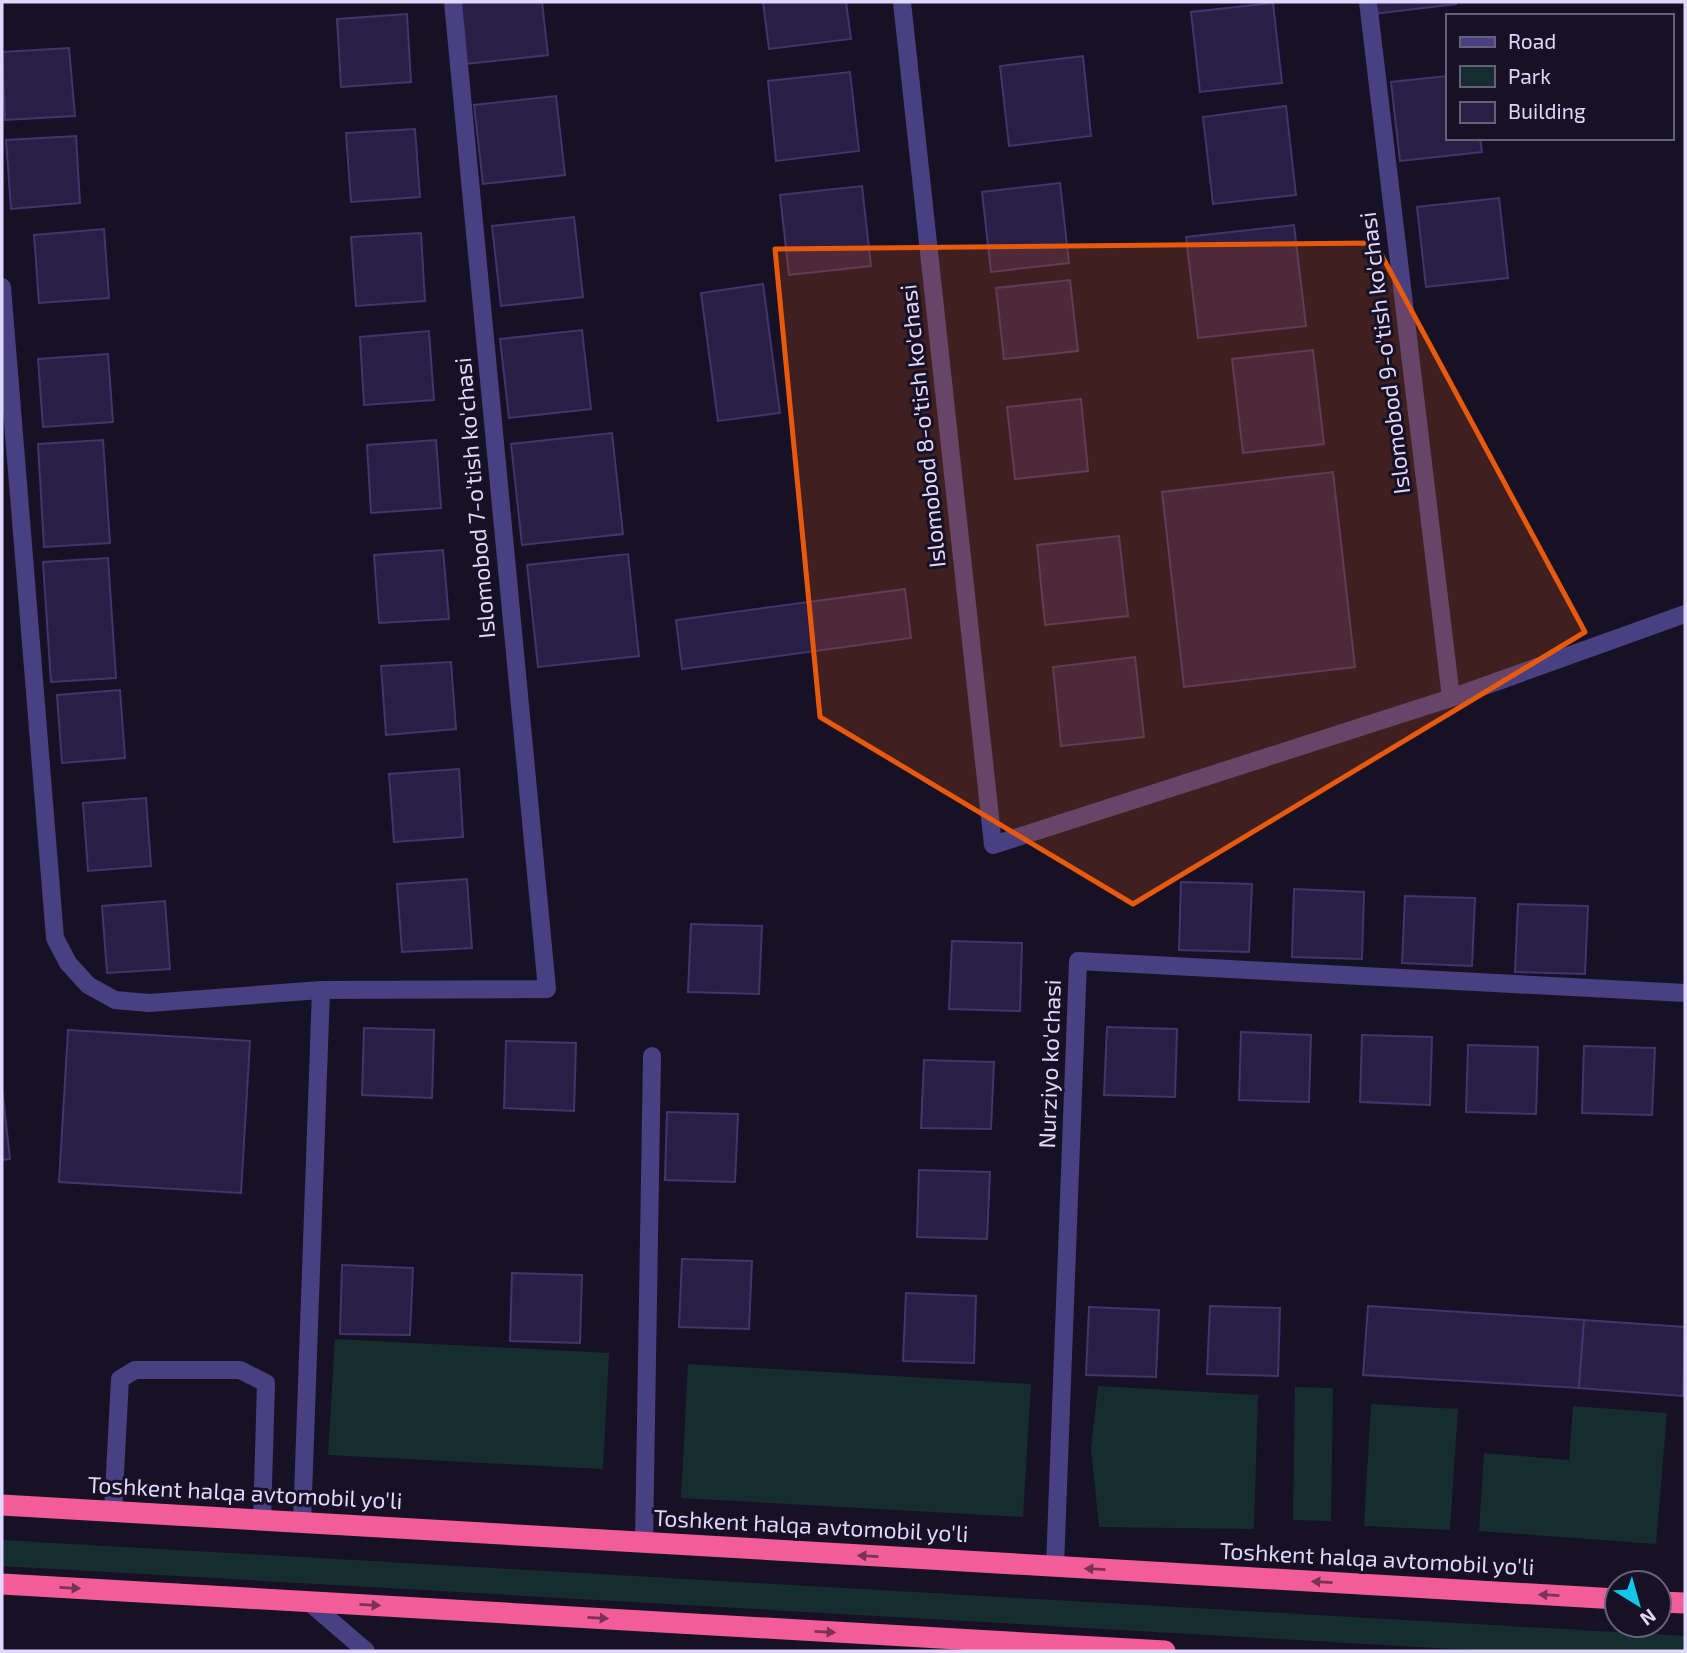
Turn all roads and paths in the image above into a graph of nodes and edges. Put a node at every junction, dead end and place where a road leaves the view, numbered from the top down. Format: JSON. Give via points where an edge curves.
{"nodes":[{"id":1,"x":453,"y":2,"type":"edge"},
{"id":2,"x":902,"y":2,"type":"edge"},
{"id":3,"x":1368,"y":2,"type":"edge"},
{"id":4,"x":2,"y":287,"type":"edge"},
{"id":5,"x":1685,"y":614,"type":"edge"},
{"id":6,"x":1451,"y":698,"type":"junction"},
{"id":7,"x":321,"y":990,"type":"junction"},
{"id":8,"x":1685,"y":993,"type":"edge"},
{"id":9,"x":652,"y":1056,"type":"dead end"},
{"id":10,"x":2,"y":1505,"type":"edge"},
{"id":11,"x":113,"y":1511,"type":"junction"},
{"id":12,"x":262,"y":1520,"type":"junction"},
{"id":13,"x":302,"y":1522,"type":"junction"},
{"id":14,"x":643,"y":1542,"type":"junction"},
{"id":15,"x":1055,"y":1566,"type":"junction"},
{"id":16,"x":2,"y":1584,"type":"edge"},
{"id":17,"x":1603,"y":1599,"type":"edge"},
{"id":18,"x":309,"y":1602,"type":"junction"},
{"id":19,"x":950,"y":1645,"type":"edge"},
{"id":20,"x":366,"y":1651,"type":"edge"},
{"id":21,"x":1165,"y":1651,"type":"edge"}],
"edges":[{"from":1,"to":7,"type":"street","name":"Islomobod 7-o'tish ko'chasi","via":[[547,989]]},
{"from":2,"to":6,"type":"street","name":"Islomobod 8-o'tish ko'chasi","via":[[993,845]]},
{"from":3,"to":6,"type":"street","name":"Islomobod 9-o'tish ko'chasi"},
{"from":4,"to":7,"type":"street","via":[[55,938],[68,963],[88,985],[116,1000],[149,1003]]},
{"from":5,"to":6,"type":"street"},
{"from":7,"to":13,"type":"street"},
{"from":8,"to":15,"type":"street","name":"Nurziyo ko'chasi","via":[[1078,961]]},
{"from":9,"to":14,"type":"street"},
{"from":10,"to":11,"type":"highway","name":"Toshkent halqa avtomobil yo'li"},
{"from":11,"to":12,"type":"highway","name":"Toshkent halqa avtomobil yo'li"},
{"from":11,"to":12,"type":"street","via":[[120,1379],[135,1370],[240,1370],[266,1383]]},
{"from":12,"to":13,"type":"highway","name":"Toshkent halqa avtomobil yo'li"},
{"from":13,"to":14,"type":"highway","name":"Toshkent halqa avtomobil yo'li"},
{"from":15,"to":14,"type":"highway","name":"Toshkent halqa avtomobil yo'li","one_way":true},
{"from":17,"to":15,"type":"highway","name":"Toshkent halqa avtomobil yo'li","one_way":true},
{"from":16,"to":18,"type":"highway","one_way":true},
{"from":18,"to":19,"type":"highway","one_way":true},
{"from":18,"to":20,"type":"street"},
{"from":19,"to":21,"type":"highway"}]}
